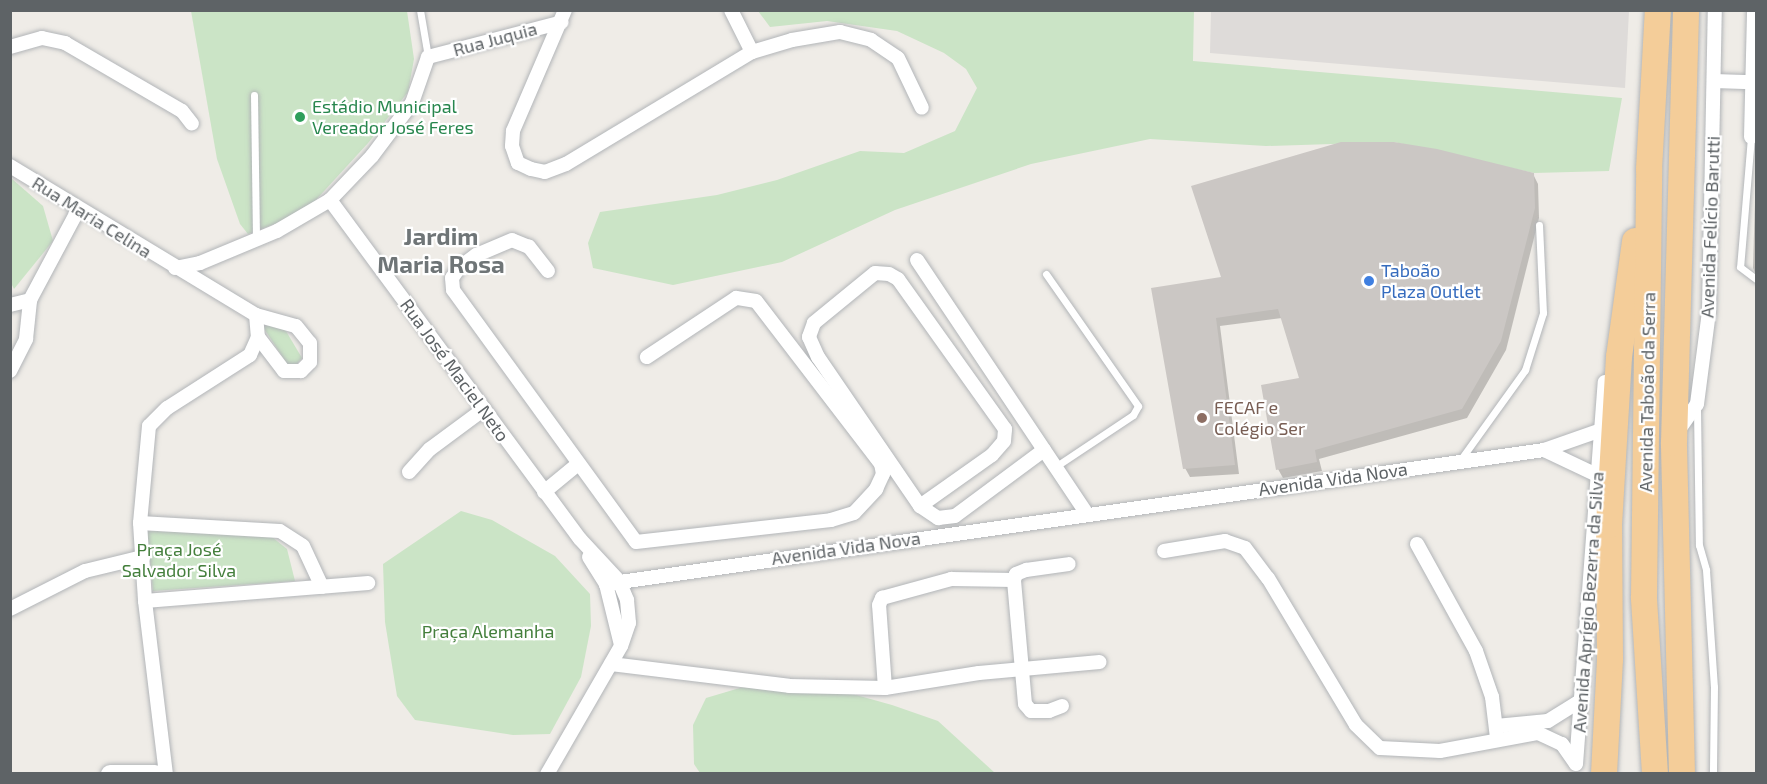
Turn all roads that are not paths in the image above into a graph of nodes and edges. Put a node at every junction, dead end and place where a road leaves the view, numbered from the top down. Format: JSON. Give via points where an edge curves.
{"nodes":[{"id":1,"x":420,"y":10,"type":"edge"},
{"id":2,"x":731,"y":10,"type":"edge"},
{"id":3,"x":1658,"y":10,"type":"edge"},
{"id":4,"x":1686,"y":10,"type":"edge"},
{"id":5,"x":1715,"y":10,"type":"edge"},
{"id":6,"x":1754,"y":10,"type":"edge"},
{"id":7,"x":563,"y":16,"type":"edge"},
{"id":8,"x":1755,"y":29,"type":"edge"},
{"id":9,"x":10,"y":47,"type":"edge"},
{"id":10,"x":752,"y":52,"type":"junction"},
{"id":11,"x":428,"y":57,"type":"junction"},
{"id":12,"x":1714,"y":81,"type":"junction"},
{"id":13,"x":1752,"y":82,"type":"junction"},
{"id":14,"x":254,"y":95,"type":"dead end"},
{"id":15,"x":1653,"y":107,"type":"junction"},
{"id":16,"x":922,"y":108,"type":"dead end"},
{"id":17,"x":192,"y":124,"type":"dead end"},
{"id":18,"x":1751,"y":137,"type":"joint"},
{"id":19,"x":11,"y":166,"type":"edge"},
{"id":20,"x":330,"y":200,"type":"junction"},
{"id":21,"x":78,"y":210,"type":"junction"},
{"id":22,"x":1539,"y":225,"type":"dead end"},
{"id":23,"x":256,"y":240,"type":"junction"},
{"id":24,"x":917,"y":260,"type":"dead end"},
{"id":25,"x":175,"y":268,"type":"junction"},
{"id":26,"x":549,"y":271,"type":"dead end"},
{"id":27,"x":1046,"y":274,"type":"dead end"},
{"id":28,"x":1756,"y":279,"type":"edge"},
{"id":29,"x":30,"y":300,"type":"junction"},
{"id":30,"x":10,"y":305,"type":"edge"},
{"id":31,"x":256,"y":315,"type":"junction"},
{"id":32,"x":258,"y":337,"type":"junction"},
{"id":33,"x":647,"y":357,"type":"dead end"},
{"id":34,"x":1619,"y":357,"type":"junction"},
{"id":35,"x":10,"y":371,"type":"edge"},
{"id":36,"x":1696,"y":404,"type":"junction"},
{"id":37,"x":484,"y":410,"type":"junction"},
{"id":38,"x":1601,"y":430,"type":"junction"},
{"id":39,"x":1675,"y":435,"type":"junction"},
{"id":40,"x":1044,"y":450,"type":"junction"},
{"id":41,"x":1544,"y":450,"type":"junction"},
{"id":42,"x":1461,"y":459,"type":"junction"},
{"id":43,"x":578,"y":464,"type":"junction"},
{"id":44,"x":1055,"y":467,"type":"junction"},
{"id":45,"x":409,"y":472,"type":"dead end"},
{"id":46,"x":1597,"y":476,"type":"junction"},
{"id":47,"x":544,"y":492,"type":"junction"},
{"id":48,"x":920,"y":506,"type":"junction"},
{"id":49,"x":1087,"y":514,"type":"junction"},
{"id":50,"x":140,"y":524,"type":"junction"},
{"id":51,"x":1591,"y":540,"type":"junction"},
{"id":52,"x":1417,"y":544,"type":"dead end"},
{"id":53,"x":1164,"y":551,"type":"dead end"},
{"id":54,"x":143,"y":557,"type":"junction"},
{"id":55,"x":1069,"y":564,"type":"dead end"},
{"id":56,"x":1014,"y":580,"type":"junction"},
{"id":57,"x":368,"y":582,"type":"dead end"},
{"id":58,"x":613,"y":582,"type":"junction"},
{"id":59,"x":322,"y":587,"type":"junction"},
{"id":60,"x":145,"y":601,"type":"junction"},
{"id":61,"x":10,"y":609,"type":"edge"},
{"id":62,"x":1099,"y":662,"type":"dead end"},
{"id":63,"x":611,"y":664,"type":"junction"},
{"id":64,"x":1023,"y":670,"type":"junction"},
{"id":65,"x":885,"y":688,"type":"junction"},
{"id":66,"x":1580,"y":700,"type":"junction"},
{"id":67,"x":1062,"y":706,"type":"dead end"},
{"id":68,"x":1496,"y":732,"type":"junction"},
{"id":69,"x":1576,"y":769,"type":"edge"},
{"id":70,"x":1604,"y":770,"type":"edge"},
{"id":71,"x":1684,"y":771,"type":"edge"},
{"id":72,"x":110,"y":774,"type":"edge"},
{"id":73,"x":155,"y":774,"type":"edge"},
{"id":74,"x":166,"y":774,"type":"edge"},
{"id":75,"x":547,"y":774,"type":"edge"},
{"id":76,"x":1655,"y":774,"type":"edge"},
{"id":77,"x":1713,"y":774,"type":"edge"}],
"edges":[{"from":1,"to":11,"type":"lane"},
{"from":2,"to":10,"type":"street"},
{"from":3,"to":15,"type":"highway","name":"Avenida Taboão da Serra"},
{"from":4,"to":39,"type":"highway","name":"Avenida Taboão da Serra"},
{"from":5,"to":12,"type":"street","name":"Avenida Felício Barutti"},
{"from":6,"to":8,"type":"street"},
{"from":7,"to":10,"type":"street","via":[[513,131],[512,146],[518,163],[545,172],[566,164]]},
{"from":7,"to":11,"type":"street","name":"Rua Juquia"},
{"from":8,"to":13,"type":"street"},
{"from":9,"to":17,"type":"street","via":[[54,38],[182,111]]},
{"from":10,"to":16,"type":"street","via":[[840,32],[871,40],[898,58]]},
{"from":11,"to":20,"type":"street","via":[[412,103],[372,156]]},
{"from":12,"to":13,"type":"street"},
{"from":12,"to":36,"type":"street","name":"Avenida Felício Barutti","via":[[1709,312]]},
{"from":13,"to":18,"type":"street"},
{"from":14,"to":23,"type":"lane"},
{"from":15,"to":34,"type":"highway"},
{"from":15,"to":76,"type":"highway","name":"Avenida Taboão da Serra","via":[[1644,597]]},
{"from":18,"to":28,"type":"lane","via":[[1740,267]]},
{"from":19,"to":21,"type":"street","name":"Rua Maria Celina"},
{"from":20,"to":23,"type":"street"},
{"from":20,"to":37,"type":"street","name":"Rua José Maciel Neto"},
{"from":21,"to":25,"type":"street","name":"Rua Maria Celina"},
{"from":21,"to":29,"type":"street"},
{"from":22,"to":42,"type":"lane","via":[[1543,314],[1525,370]]},
{"from":23,"to":25,"type":"street","via":[[200,264]]},
{"from":24,"to":40,"type":"street"},
{"from":25,"to":31,"type":"street","name":"Rua Maria Celina"},
{"from":26,"to":43,"type":"street","via":[[529,247],[512,240],[476,255],[459,268],[452,278],[453,290]]},
{"from":27,"to":44,"type":"lane","via":[[1138,406],[1133,416]]},
{"from":29,"to":30,"type":"street"},
{"from":29,"to":35,"type":"street","via":[[28,331]]},
{"from":31,"to":32,"type":"street"},
{"from":31,"to":32,"type":"street","name":"Rua Maria Celina","via":[[296,326],[309,343],[310,362],[300,371],[284,371]]},
{"from":32,"to":50,"type":"street","via":[[250,355],[167,408],[149,426]]},
{"from":33,"to":43,"type":"street","via":[[736,298],[756,301],[881,464],[883,474],[876,489],[854,513],[831,520],[642,544],[630,537]]},
{"from":34,"to":38,"type":"street","name":"Avenida Aprígio Bezerra da Silva","via":[[1605,382]]},
{"from":34,"to":70,"type":"highway","via":[[1609,525],[1610,659]]},
{"from":36,"to":39,"type":"street","name":"Avenida Felício Barutti"},
{"from":36,"to":77,"type":"lane","via":[[1699,545],[1706,570],[1714,687]]},
{"from":37,"to":45,"type":"street","via":[[430,449]]},
{"from":37,"to":47,"type":"street","name":"Rua José Maciel Neto"},
{"from":38,"to":41,"type":"street","name":"Avenida Vida Nova"},
{"from":38,"to":46,"type":"street","name":"Avenida Aprígio Bezerra da Silva"},
{"from":39,"to":71,"type":"highway","name":"Avenida Taboão da Serra","via":[[1674,555]]},
{"from":40,"to":44,"type":"street"},
{"from":40,"to":48,"type":"street","via":[[955,516],[938,518]]},
{"from":41,"to":42,"type":"street","name":"Avenida Vida Nova"},
{"from":41,"to":46,"type":"street"},
{"from":42,"to":49,"type":"street","name":"Avenida Vida Nova","via":[[1383,474]]},
{"from":43,"to":47,"type":"street"},
{"from":44,"to":49,"type":"street"},
{"from":46,"to":51,"type":"street","name":"Avenida Aprígio Bezerra da Silva"},
{"from":47,"to":58,"type":"street","name":"Rua José Maciel Neto"},
{"from":48,"to":48,"type":"street","via":[[809,337],[814,323],[875,273],[898,279],[1005,429],[1004,441],[992,455]]},
{"from":49,"to":58,"type":"street","name":"Avenida Vida Nova"},
{"from":50,"to":54,"type":"street"},
{"from":50,"to":59,"type":"street","via":[[280,531],[303,546]]},
{"from":51,"to":66,"type":"street","name":"Avenida Aprígio Bezerra da Silva"},
{"from":51,"to":70,"type":"highway","via":[[1599,551],[1596,738]]},
{"from":52,"to":68,"type":"street","via":[[1476,651],[1492,697]]},
{"from":53,"to":68,"type":"street","via":[[1225,541],[1245,548],[1268,578],[1356,725],[1371,743],[1394,751],[1440,751]]},
{"from":54,"to":60,"type":"street"},
{"from":54,"to":61,"type":"street","via":[[85,571]]},
{"from":55,"to":56,"type":"street","via":[[1026,570],[1016,574]]},
{"from":56,"to":64,"type":"street"},
{"from":56,"to":65,"type":"street","via":[[951,579],[882,598],[879,605]]},
{"from":57,"to":59,"type":"street"},
{"from":58,"to":63,"type":"street","name":"Rua José Maciel Neto","via":[[630,614]]},
{"from":59,"to":60,"type":"street"},
{"from":60,"to":74,"type":"street"},
{"from":62,"to":64,"type":"street"},
{"from":63,"to":65,"type":"street","via":[[789,686]]},
{"from":63,"to":75,"type":"street","name":"Rua José Maciel Neto"},
{"from":64,"to":65,"type":"street"},
{"from":64,"to":67,"type":"street","via":[[1025,704],[1031,711]]},
{"from":66,"to":68,"type":"street","via":[[1548,721]]},
{"from":66,"to":69,"type":"street","name":"Avenida Aprígio Bezerra da Silva"},
{"from":68,"to":69,"type":"street","via":[[1546,735],[1567,750]]},
{"from":72,"to":73,"type":"street"}]}
